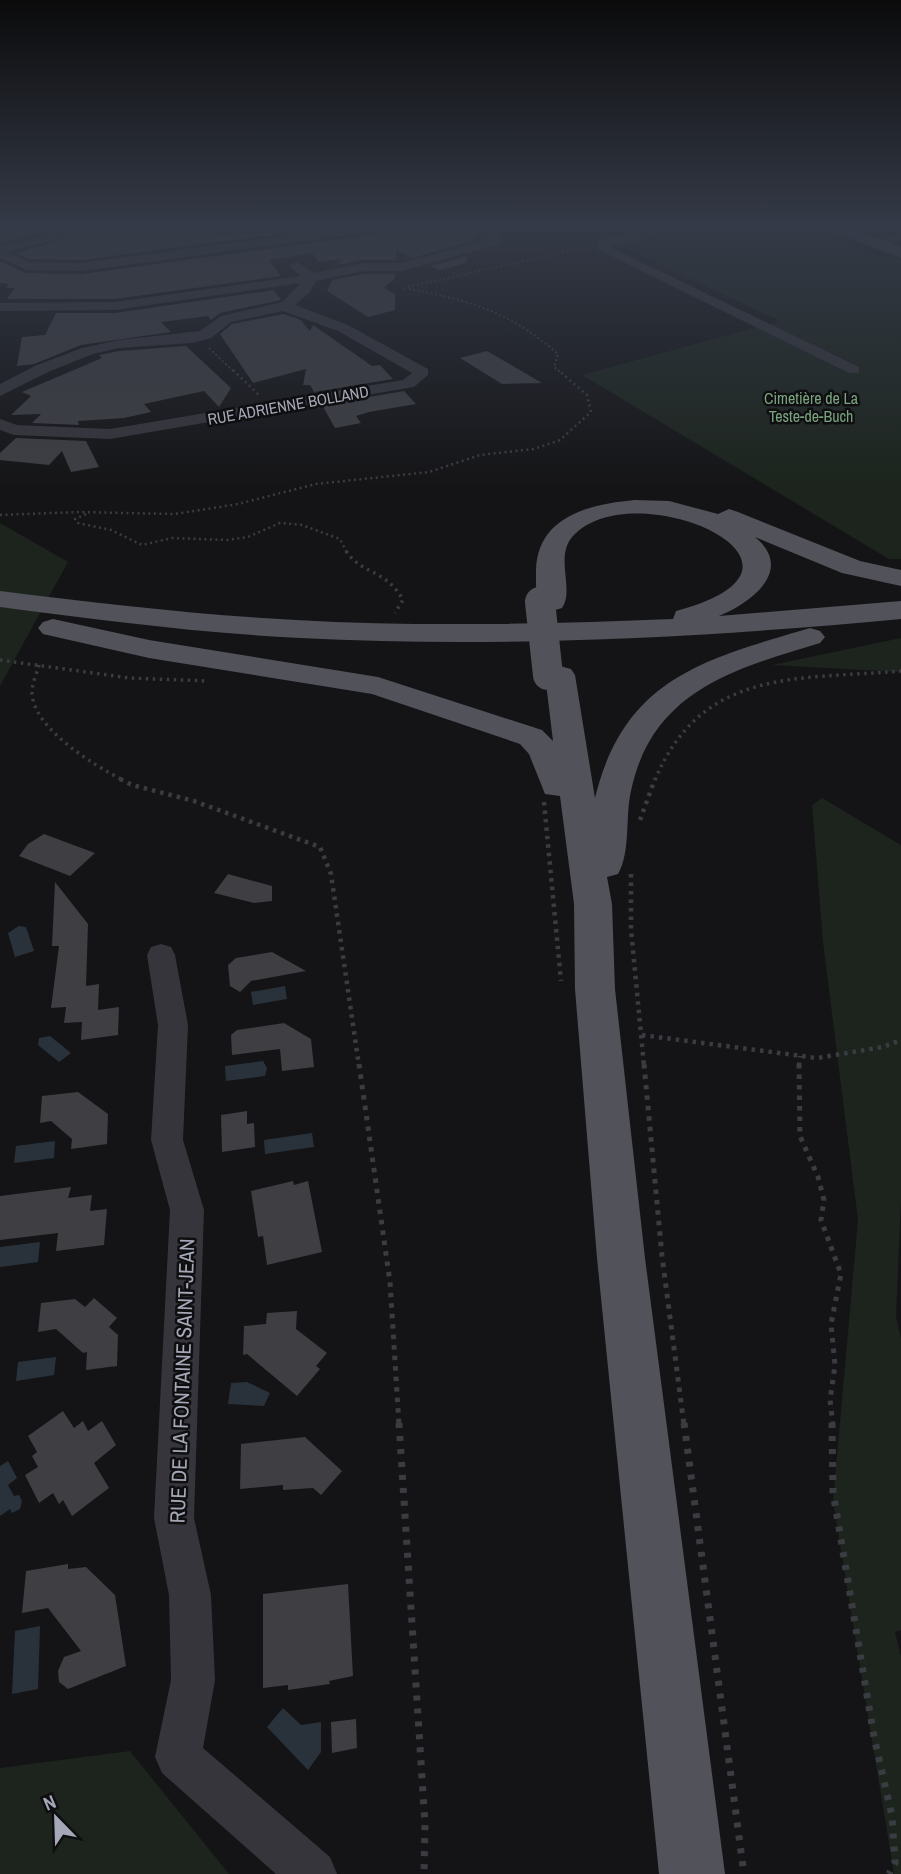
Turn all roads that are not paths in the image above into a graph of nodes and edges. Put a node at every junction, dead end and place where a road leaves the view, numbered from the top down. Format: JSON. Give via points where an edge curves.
{"nodes":[{"id":1,"x":15,"y":314,"type":"edge"},
{"id":2,"x":51,"y":314,"type":"edge"},
{"id":3,"x":249,"y":314,"type":"edge"},
{"id":4,"x":306,"y":314,"type":"edge"},
{"id":5,"x":740,"y":314,"type":"edge"},
{"id":6,"x":854,"y":370,"type":"dead end"},
{"id":7,"x":0,"y":391,"type":"edge"},
{"id":8,"x":0,"y":424,"type":"edge"},
{"id":9,"x":901,"y":578,"type":"edge"},
{"id":10,"x":0,"y":599,"type":"edge"},
{"id":11,"x":546,"y":602,"type":"junction"},
{"id":12,"x":901,"y":610,"type":"edge"},
{"id":13,"x":0,"y":617,"type":"edge"},
{"id":14,"x":901,"y":620,"type":"edge"},
{"id":15,"x":578,"y":630,"type":"junction"},
{"id":16,"x":554,"y":675,"type":"junction"},
{"id":17,"x":550,"y":787,"type":"junction"},
{"id":18,"x":593,"y":904,"type":"junction"},
{"id":19,"x":161,"y":955,"type":"dead end"},
{"id":20,"x":579,"y":989,"type":"junction"},
{"id":21,"x":313,"y":1874,"type":"edge"},
{"id":22,"x":692,"y":1874,"type":"edge"}],
"edges":[{"from":1,"to":2,"type":"street","via":[[26,321]]},
{"from":3,"to":7,"type":"street","via":[[226,319],[221,327],[197,336],[120,343],[52,363]]},
{"from":4,"to":8,"type":"street","name":"RUE ADRIENNE BOLLAND","via":[[343,328],[422,372],[408,384],[110,434],[14,430]]},
{"from":5,"to":6,"type":"street"},
{"from":9,"to":11,"type":"main road","via":[[852,567],[699,508],[652,500],[619,501],[582,508],[545,532],[538,549]]},
{"from":10,"to":15,"type":"main road","via":[[233,625],[387,631]]},
{"from":11,"to":15,"type":"main road","via":[[551,551],[558,536],[572,523],[604,512],[640,507],[698,515],[732,531],[756,557],[755,581],[720,607],[689,617]]},
{"from":11,"to":16,"type":"main road","bridge":true},
{"from":12,"to":15,"type":"main road","via":[[669,629]]},
{"from":13,"to":17,"type":"main road","via":[[149,649],[378,686],[531,737],[544,751]]},
{"from":14,"to":18,"type":"main road","via":[[746,654],[694,677],[659,703],[636,731],[615,772],[606,820],[605,865]]},
{"from":16,"to":17,"type":"main road"},
{"from":16,"to":18,"type":"main road"},
{"from":17,"to":20,"type":"main road"},
{"from":18,"to":20,"type":"main road"},
{"from":19,"to":21,"type":"street","name":"RUE DE LA FONTAINE SAINT-JEAN","via":[[173,1025],[167,1140],[187,1210],[174,1518],[190,1595],[193,1680],[178,1757]]},
{"from":20,"to":22,"type":"main road","via":[[621,1258]]}]}
